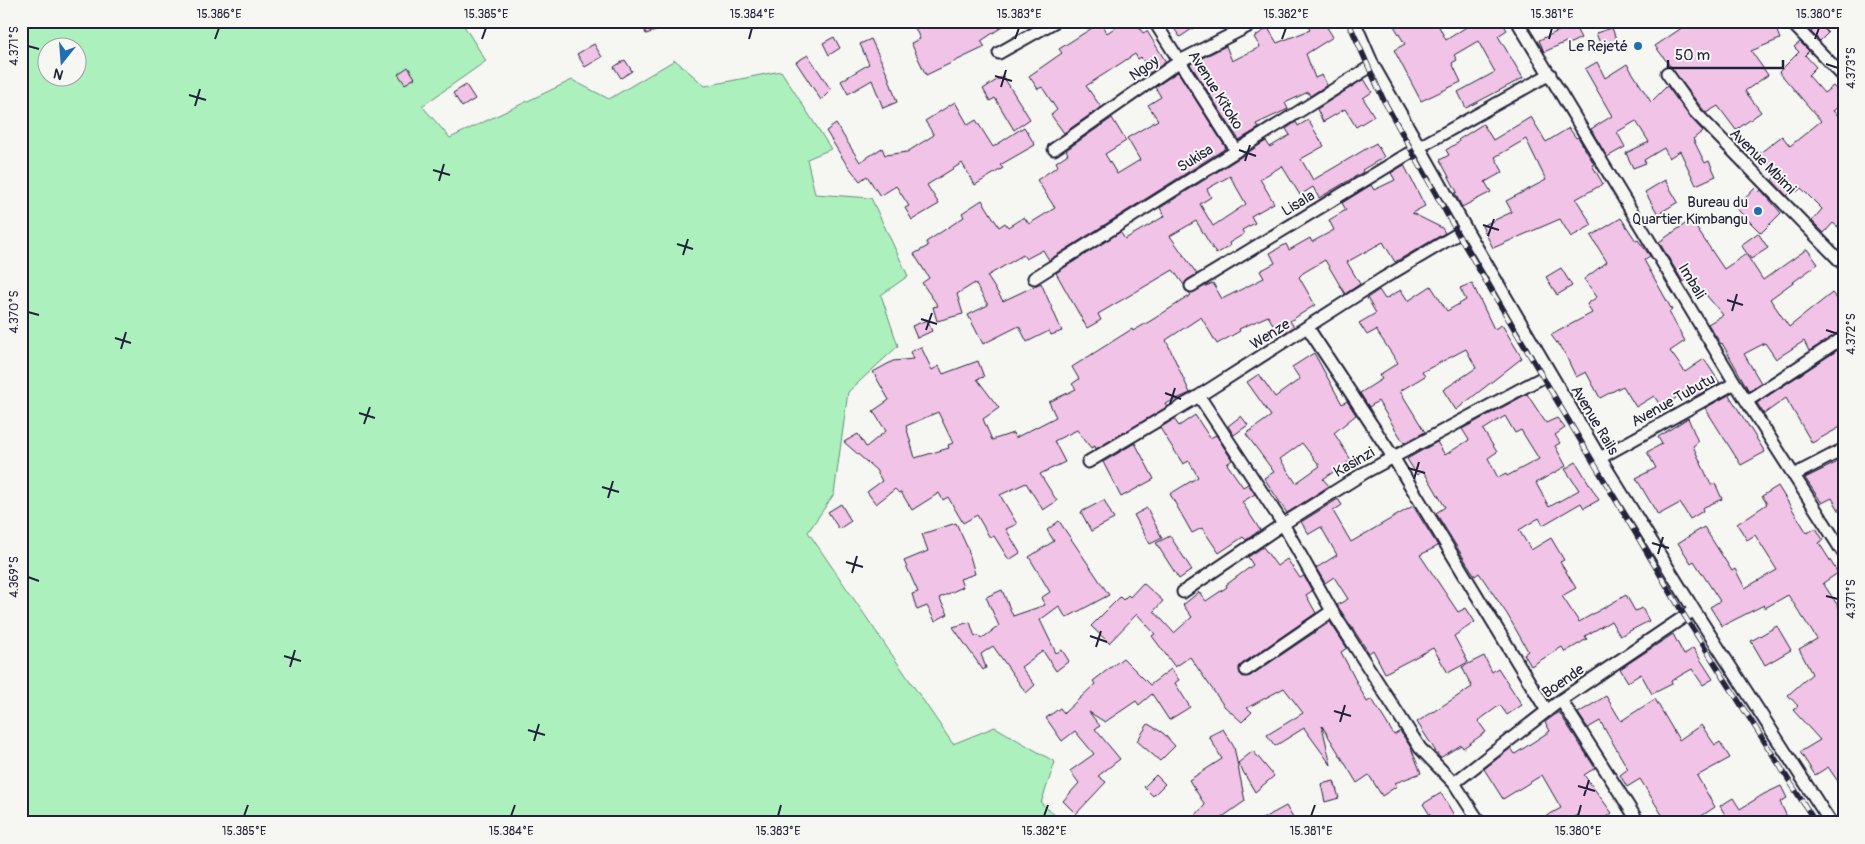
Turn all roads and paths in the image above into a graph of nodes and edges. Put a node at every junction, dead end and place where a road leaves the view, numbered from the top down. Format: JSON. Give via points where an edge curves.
{"nodes":[{"id":1,"x":1056,"y":21,"type":"edge"},
{"id":2,"x":1154,"y":21,"type":"edge"},
{"id":3,"x":1258,"y":21,"type":"edge"},
{"id":4,"x":1354,"y":21,"type":"edge"},
{"id":5,"x":1517,"y":21,"type":"edge"},
{"id":6,"x":1790,"y":21,"type":"edge"},
{"id":7,"x":999,"y":53,"type":"dead end"},
{"id":8,"x":1180,"y":62,"type":"junction"},
{"id":9,"x":1373,"y":66,"type":"junction"},
{"id":10,"x":1667,"y":73,"type":"dead end"},
{"id":11,"x":1550,"y":74,"type":"junction"},
{"id":12,"x":1844,"y":77,"type":"edge"},
{"id":13,"x":1421,"y":146,"type":"junction"},
{"id":14,"x":1054,"y":149,"type":"dead end"},
{"id":15,"x":1236,"y":150,"type":"junction"},
{"id":16,"x":1466,"y":230,"type":"junction"},
{"id":17,"x":1844,"y":265,"type":"edge"},
{"id":18,"x":1034,"y":278,"type":"dead end"},
{"id":19,"x":1191,"y":286,"type":"dead end"},
{"id":20,"x":1308,"y":328,"type":"junction"},
{"id":21,"x":1844,"y":337,"type":"edge"},
{"id":22,"x":1550,"y":374,"type":"junction"},
{"id":23,"x":1735,"y":383,"type":"junction"},
{"id":24,"x":1199,"y":396,"type":"junction"},
{"id":25,"x":1747,"y":401,"type":"junction"},
{"id":26,"x":1844,"y":449,"type":"edge"},
{"id":27,"x":1392,"y":457,"type":"junction"},
{"id":28,"x":1600,"y":458,"type":"junction"},
{"id":29,"x":1088,"y":462,"type":"dead end"},
{"id":30,"x":1794,"y":476,"type":"junction"},
{"id":31,"x":1283,"y":524,"type":"junction"},
{"id":32,"x":1844,"y":554,"type":"edge"},
{"id":33,"x":1183,"y":592,"type":"dead end"},
{"id":34,"x":1694,"y":610,"type":"junction"},
{"id":35,"x":1332,"y":611,"type":"junction"},
{"id":36,"x":1246,"y":670,"type":"dead end"},
{"id":37,"x":1561,"y":700,"type":"junction"},
{"id":38,"x":1546,"y":711,"type":"junction"},
{"id":39,"x":1454,"y":783,"type":"junction"},
{"id":40,"x":1828,"y":822,"type":"edge"},
{"id":41,"x":1480,"y":823,"type":"edge"},
{"id":42,"x":1639,"y":823,"type":"edge"}],
"edges":[{"from":1,"to":7,"type":"street"},
{"from":2,"to":8,"type":"street","name":"Avenue Kitoko"},
{"from":3,"to":8,"type":"street","name":"Ngoy"},
{"from":4,"to":9,"type":"street","name":"Avenue Rails"},
{"from":5,"to":11,"type":"street","name":"Imbali"},
{"from":6,"to":12,"type":"street"},
{"from":8,"to":14,"type":"street","name":"Ngoy"},
{"from":8,"to":15,"type":"street","name":"Avenue Kitoko"},
{"from":9,"to":13,"type":"street","name":"Avenue Rails"},
{"from":9,"to":15,"type":"street","name":"Sukisa"},
{"from":10,"to":17,"type":"street","name":"Avenue Mbimi","via":[[1695,112]]},
{"from":11,"to":13,"type":"street","name":"Lisala"},
{"from":11,"to":23,"type":"street","name":"Imbali"},
{"from":13,"to":16,"type":"street","name":"Avenue Rails"},
{"from":13,"to":19,"type":"street","name":"Lisala"},
{"from":15,"to":18,"type":"street","name":"Sukisa"},
{"from":16,"to":20,"type":"street","name":"Wenze","via":[[1382,279]]},
{"from":16,"to":22,"type":"street","name":"Avenue Rails"},
{"from":20,"to":24,"type":"street","name":"Wenze"},
{"from":20,"to":27,"type":"street"},
{"from":21,"to":25,"type":"street"},
{"from":22,"to":27,"type":"street","name":"Kasinzi"},
{"from":22,"to":28,"type":"street","name":"Avenue Rails"},
{"from":23,"to":25,"type":"street","name":"Imbali"},
{"from":23,"to":28,"type":"street","name":"Avenue Tubutu"},
{"from":24,"to":29,"type":"street","name":"Wenze"},
{"from":24,"to":31,"type":"street"},
{"from":25,"to":30,"type":"street","name":"Imbali"},
{"from":26,"to":30,"type":"street"},
{"from":27,"to":31,"type":"street","name":"Kasinzi"},
{"from":27,"to":38,"type":"street"},
{"from":28,"to":34,"type":"street","name":"Avenue Rails"},
{"from":30,"to":32,"type":"street","name":"Imbali"},
{"from":31,"to":33,"type":"street","name":"Kasinzi"},
{"from":31,"to":35,"type":"street"},
{"from":34,"to":37,"type":"street","name":"Boende"},
{"from":34,"to":40,"type":"street","name":"Avenue Rails"},
{"from":35,"to":36,"type":"street"},
{"from":35,"to":39,"type":"street","via":[[1420,748]]},
{"from":37,"to":38,"type":"street","name":"Boende"},
{"from":37,"to":42,"type":"street"},
{"from":38,"to":39,"type":"street","name":"Boende"},
{"from":39,"to":41,"type":"street"}]}
